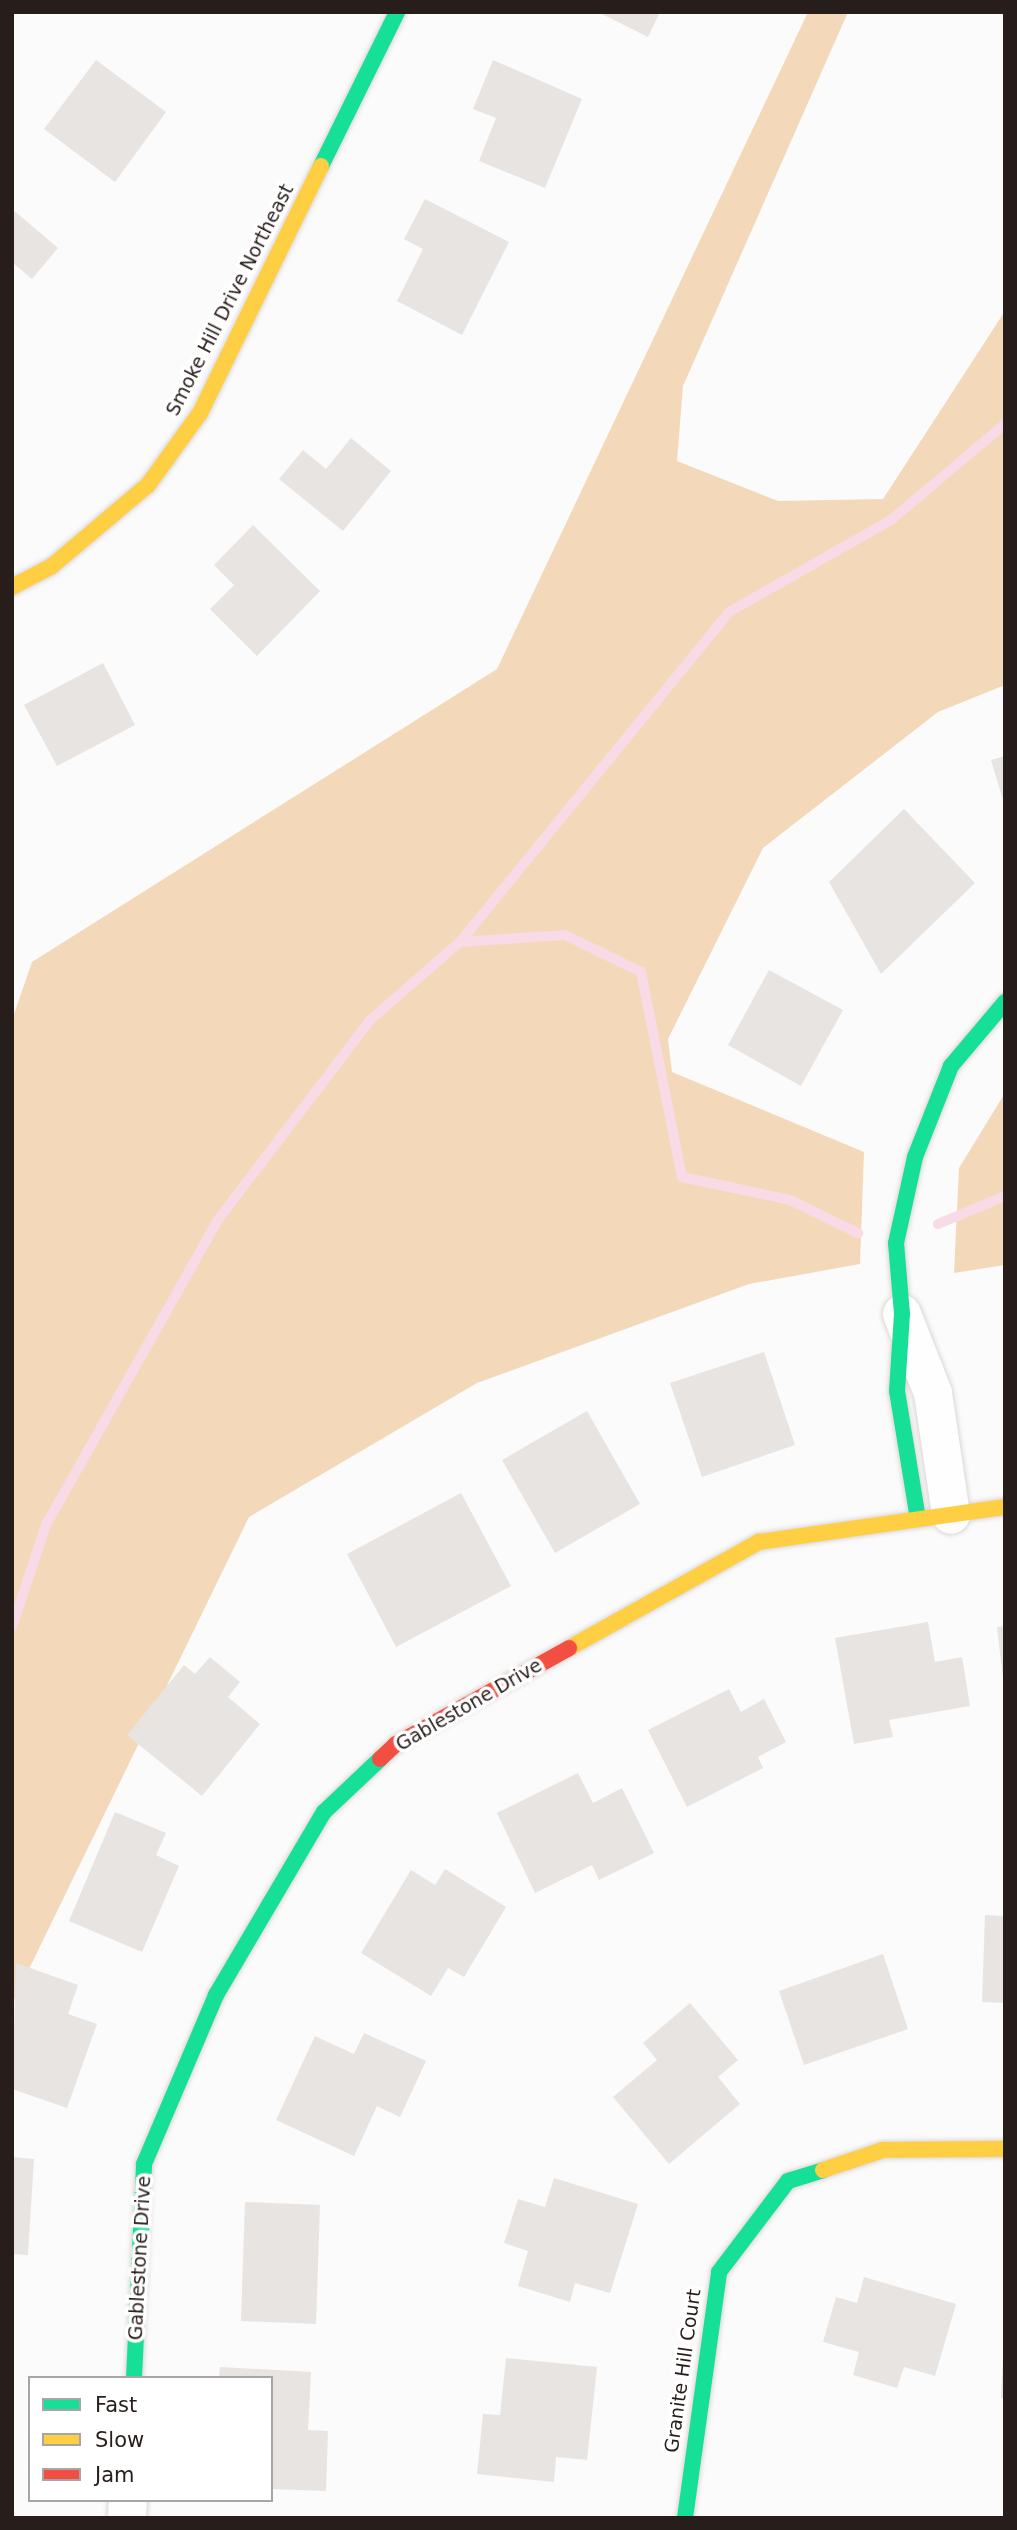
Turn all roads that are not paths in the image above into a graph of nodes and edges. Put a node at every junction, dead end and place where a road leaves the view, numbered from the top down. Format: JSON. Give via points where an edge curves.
{"nodes":[{"id":1,"x":397,"y":12,"type":"edge"},
{"id":2,"x":12,"y":587,"type":"edge"},
{"id":3,"x":1005,"y":1002,"type":"edge"},
{"id":4,"x":902,"y":1314,"type":"joint"},
{"id":5,"x":1005,"y":1507,"type":"edge"},
{"id":6,"x":935,"y":1517,"type":"junction"},
{"id":7,"x":1005,"y":2149,"type":"edge"},
{"id":8,"x":134,"y":2376,"type":"edge"},
{"id":9,"x":685,"y":2518,"type":"edge"}],
"edges":[{"from":1,"to":2,"type":"street","name":"Smoke Hill Drive Northeast","via":[[200,413],[148,485],[52,566]]},
{"from":3,"to":4,"type":"street","via":[[951,1066],[915,1157],[896,1243]]},
{"from":4,"to":6,"type":"street","via":[[933,1392]]},
{"from":5,"to":6,"type":"street","name":"Gablestone Drive"},
{"from":6,"to":8,"type":"street","name":"Gablestone Drive","via":[[759,1542],[396,1744],[324,1812],[216,1995],[144,2164]]},
{"from":7,"to":9,"type":"street","name":"Granite Hill Court","via":[[883,2150],[788,2181],[719,2272]]}]}
